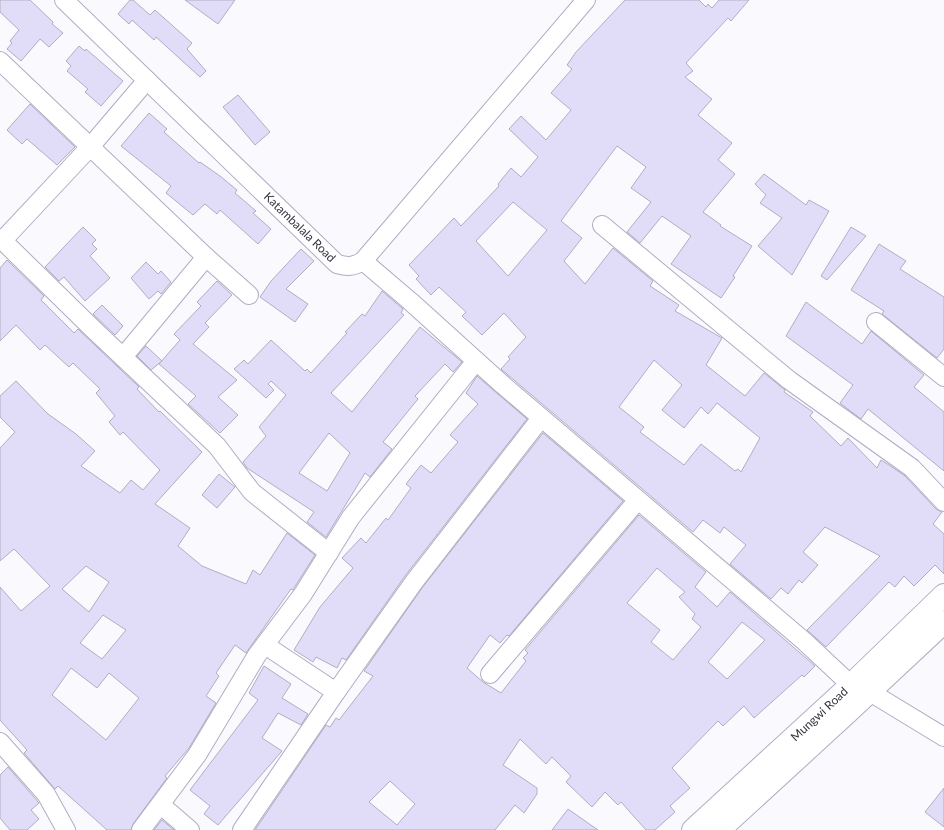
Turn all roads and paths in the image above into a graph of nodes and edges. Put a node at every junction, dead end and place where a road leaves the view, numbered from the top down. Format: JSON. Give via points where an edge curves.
{"nodes":[{"id":1,"x":64,"y":0,"type":"edge"},
{"id":2,"x":586,"y":0,"type":"edge"},
{"id":3,"x":0,"y":61,"type":"edge"},
{"id":4,"x":148,"y":80,"type":"junction"},
{"id":5,"x":90,"y":147,"type":"junction"},
{"id":6,"x":602,"y":224,"type":"dead end"},
{"id":7,"x":1,"y":239,"type":"edge"},
{"id":8,"x":206,"y":257,"type":"junction"},
{"id":9,"x":363,"y":261,"type":"junction"},
{"id":10,"x":249,"y":295,"type":"dead end"},
{"id":11,"x":876,"y":322,"type":"dead end"},
{"id":12,"x":123,"y":356,"type":"junction"},
{"id":13,"x":476,"y":360,"type":"junction"},
{"id":14,"x":944,"y":377,"type":"edge"},
{"id":15,"x":541,"y":418,"type":"junction"},
{"id":16,"x":638,"y":501,"type":"junction"},
{"id":17,"x":944,"y":502,"type":"edge"},
{"id":18,"x":329,"y":553,"type":"junction"},
{"id":19,"x":944,"y":595,"type":"edge"},
{"id":20,"x":944,"y":622,"type":"edge"},
{"id":21,"x":265,"y":645,"type":"junction"},
{"id":22,"x":490,"y":674,"type":"dead end"},
{"id":23,"x":860,"y":688,"type":"junction"},
{"id":24,"x":336,"y":692,"type":"junction"},
{"id":25,"x":944,"y":737,"type":"edge"},
{"id":26,"x":0,"y":742,"type":"edge"},
{"id":27,"x":161,"y":805,"type":"junction"},
{"id":28,"x":66,"y":830,"type":"edge"},
{"id":29,"x":141,"y":830,"type":"edge"},
{"id":30,"x":190,"y":830,"type":"edge"},
{"id":31,"x":242,"y":830,"type":"edge"},
{"id":32,"x":693,"y":830,"type":"edge"},
{"id":33,"x":719,"y":830,"type":"edge"}],
"edges":[{"from":1,"to":4,"type":"street","name":"Katambalala Road"},
{"from":2,"to":9,"type":"street"},
{"from":3,"to":5,"type":"street"},
{"from":4,"to":5,"type":"street"},
{"from":4,"to":9,"type":"street","name":"Katambalala Road","via":[[337,264],[354,266]]},
{"from":5,"to":7,"type":"street"},
{"from":5,"to":8,"type":"street"},
{"from":6,"to":17,"type":"street","via":[[789,380],[912,468]]},
{"from":7,"to":12,"type":"street"},
{"from":8,"to":10,"type":"street"},
{"from":8,"to":12,"type":"street"},
{"from":9,"to":13,"type":"street"},
{"from":11,"to":14,"type":"street"},
{"from":12,"to":18,"type":"street","via":[[217,446],[252,492]]},
{"from":13,"to":15,"type":"street"},
{"from":13,"to":18,"type":"street","via":[[351,517]]},
{"from":15,"to":16,"type":"street"},
{"from":15,"to":24,"type":"street","via":[[414,582]]},
{"from":16,"to":22,"type":"street"},
{"from":16,"to":23,"type":"street"},
{"from":18,"to":21,"type":"street","via":[[303,594]]},
{"from":19,"to":23,"type":"main road","name":"Mungwi Road"},
{"from":20,"to":23,"type":"main road","name":"Mungwi Road"},
{"from":21,"to":24,"type":"street"},
{"from":21,"to":27,"type":"street","via":[[197,755]]},
{"from":23,"to":25,"type":"street"},
{"from":23,"to":32,"type":"main road","name":"Mungwi Road"},
{"from":23,"to":33,"type":"main road","name":"Mungwi Road"},
{"from":24,"to":31,"type":"street"},
{"from":26,"to":28,"type":"street","via":[[46,794]]},
{"from":27,"to":29,"type":"street"},
{"from":27,"to":30,"type":"street"}]}
